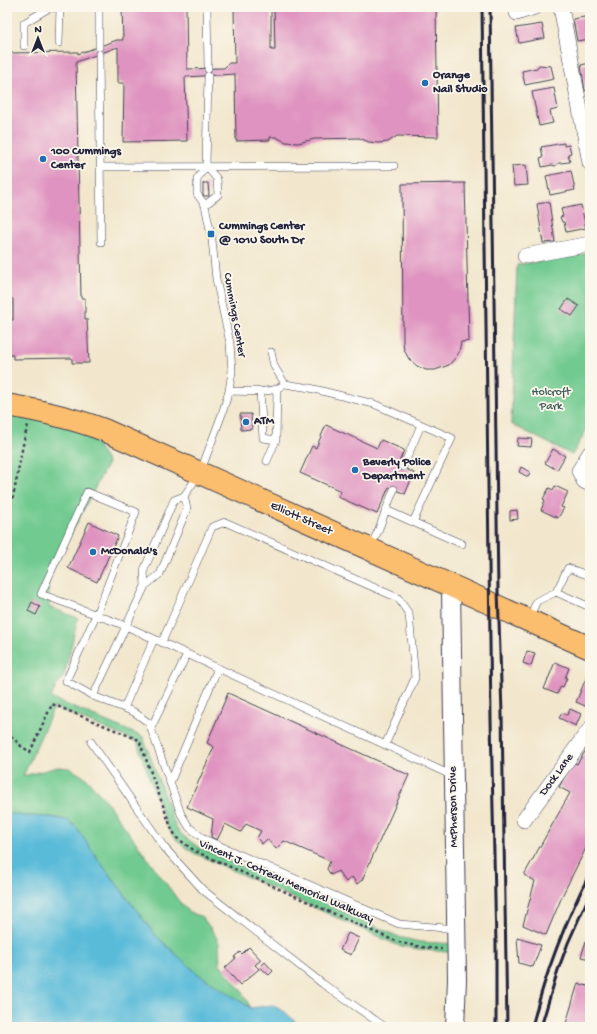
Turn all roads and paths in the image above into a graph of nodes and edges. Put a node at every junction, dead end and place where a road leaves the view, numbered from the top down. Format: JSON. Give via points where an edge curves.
{"nodes":[{"id":1,"x":73,"y":7,"type":"edge"},
{"id":2,"x":99,"y":7,"type":"edge"},
{"id":3,"x":207,"y":7,"type":"edge"},
{"id":4,"x":535,"y":7,"type":"edge"},
{"id":5,"x":561,"y":7,"type":"edge"},
{"id":6,"x":60,"y":8,"type":"edge"},
{"id":7,"x":517,"y":13,"type":"dead end"},
{"id":8,"x":59,"y":43,"type":"dead end"},
{"id":9,"x":24,"y":46,"type":"dead end"},
{"id":10,"x":585,"y":104,"type":"edge"},
{"id":11,"x":590,"y":163,"type":"edge"},
{"id":12,"x":206,"y":166,"type":"junction"},
{"id":13,"x":394,"y":166,"type":"dead end"},
{"id":14,"x":101,"y":167,"type":"junction"},
{"id":15,"x":205,"y":204,"type":"junction"},
{"id":16,"x":101,"y":242,"type":"dead end"},
{"id":17,"x":590,"y":244,"type":"edge"},
{"id":18,"x":525,"y":256,"type":"dead end"},
{"id":19,"x":271,"y":352,"type":"dead end"},
{"id":20,"x":285,"y":384,"type":"junction"},
{"id":21,"x":277,"y":389,"type":"junction"},
{"id":22,"x":229,"y":391,"type":"junction"},
{"id":23,"x":260,"y":391,"type":"junction"},
{"id":24,"x":7,"y":405,"type":"edge"},
{"id":25,"x":33,"y":409,"type":"junction"},
{"id":26,"x":421,"y":425,"type":"junction"},
{"id":27,"x":276,"y":440,"type":"junction"},
{"id":28,"x":590,"y":453,"type":"edge"},
{"id":29,"x":267,"y":461,"type":"dead end"},
{"id":30,"x":403,"y":467,"type":"dead end"},
{"id":31,"x":200,"y":473,"type":"junction"},
{"id":32,"x":590,"y":484,"type":"edge"},
{"id":33,"x":394,"y":489,"type":"dead end"},
{"id":34,"x":184,"y":496,"type":"junction"},
{"id":35,"x":386,"y":510,"type":"junction"},
{"id":36,"x":7,"y":516,"type":"edge"},
{"id":37,"x":413,"y":522,"type":"junction"},
{"id":38,"x":462,"y":544,"type":"dead end"},
{"id":39,"x":369,"y":550,"type":"junction"},
{"id":40,"x":590,"y":576,"type":"edge"},
{"id":41,"x":145,"y":586,"type":"junction"},
{"id":42,"x":451,"y":587,"type":"junction"},
{"id":43,"x":556,"y":592,"type":"junction"},
{"id":44,"x":590,"y":607,"type":"edge"},
{"id":45,"x":96,"y":615,"type":"junction"},
{"id":46,"x":527,"y":620,"type":"junction"},
{"id":47,"x":126,"y":626,"type":"junction"},
{"id":48,"x":158,"y":641,"type":"junction"},
{"id":49,"x":590,"y":648,"type":"edge"},
{"id":50,"x":186,"y":654,"type":"junction"},
{"id":51,"x":218,"y":668,"type":"junction"},
{"id":52,"x":93,"y":696,"type":"junction"},
{"id":53,"x":124,"y":708,"type":"junction"},
{"id":54,"x":151,"y":728,"type":"junction"},
{"id":55,"x":590,"y":729,"type":"edge"},
{"id":56,"x":7,"y":732,"type":"edge"},
{"id":57,"x":91,"y":742,"type":"dead end"},
{"id":58,"x":385,"y":745,"type":"junction"},
{"id":59,"x":454,"y":777,"type":"junction"},
{"id":60,"x":170,"y":783,"type":"junction"},
{"id":61,"x":524,"y":820,"type":"dead end"},
{"id":62,"x":456,"y":929,"type":"junction"},
{"id":63,"x":456,"y":949,"type":"junction"},
{"id":64,"x":385,"y":1027,"type":"edge"},
{"id":65,"x":455,"y":1027,"type":"edge"}],
"edges":[{"from":1,"to":6,"type":"lane"},
{"from":2,"to":14,"type":"lane"},
{"from":3,"to":12,"type":"lane"},
{"from":4,"to":7,"type":"street"},
{"from":5,"to":10,"type":"street"},
{"from":6,"to":8,"type":"lane"},
{"from":6,"to":9,"type":"lane","via":[[49,8],[24,23]]},
{"from":10,"to":11,"type":"street"},
{"from":12,"to":13,"type":"lane"},
{"from":12,"to":14,"type":"lane"},
{"from":12,"to":15,"type":"lane","name":"Cummings Center","via":[[197,179],[197,194]]},
{"from":12,"to":15,"type":"lane","via":[[217,179],[218,194]]},
{"from":14,"to":16,"type":"lane"},
{"from":15,"to":22,"type":"lane","name":"Cummings Center","via":[[216,279],[230,343],[232,372]]},
{"from":17,"to":18,"type":"street"},
{"from":19,"to":20,"type":"lane","via":[[274,366]]},
{"from":20,"to":21,"type":"lane"},
{"from":20,"to":26,"type":"lane","via":[[374,404]]},
{"from":21,"to":23,"type":"lane"},
{"from":21,"to":27,"type":"lane"},
{"from":22,"to":23,"type":"lane"},
{"from":22,"to":31,"type":"lane","name":"Cummings Center"},
{"from":23,"to":27,"type":"lane","via":[[263,438]]},
{"from":24,"to":25,"type":"main road","name":"Elliott Street"},
{"from":25,"to":31,"type":"main road","name":"Elliott Street","via":[[84,422]]},
{"from":25,"to":36,"type":"path"},
{"from":26,"to":30,"type":"lane"},
{"from":26,"to":37,"type":"lane","via":[[452,438]]},
{"from":27,"to":29,"type":"lane"},
{"from":28,"to":32,"type":"street","via":[[579,471],[584,481]]},
{"from":31,"to":34,"type":"lane","name":"Cummings Center"},
{"from":31,"to":39,"type":"main road","name":"Elliott Street"},
{"from":33,"to":35,"type":"lane"},
{"from":34,"to":41,"type":"lane","via":[[187,509],[160,574]]},
{"from":34,"to":41,"type":"lane","name":"Cummings Center","via":[[174,500],[144,570]]},
{"from":35,"to":37,"type":"lane"},
{"from":35,"to":39,"type":"lane"},
{"from":37,"to":38,"type":"lane"},
{"from":39,"to":42,"type":"main road","name":"Elliott Street"},
{"from":40,"to":43,"type":"lane","via":[[568,568]]},
{"from":41,"to":47,"type":"lane"},
{"from":42,"to":46,"type":"main road","name":"Elliott Street"},
{"from":42,"to":59,"type":"street","name":"McPherson Drive"},
{"from":43,"to":44,"type":"lane"},
{"from":43,"to":46,"type":"lane","via":[[537,601]]},
{"from":45,"to":45,"type":"lane","via":[[136,512],[87,492],[41,594]]},
{"from":45,"to":47,"type":"lane"},
{"from":45,"to":52,"type":"lane","via":[[66,681]]},
{"from":46,"to":49,"type":"main road","name":"Elliott Street"},
{"from":47,"to":48,"type":"lane"},
{"from":47,"to":52,"type":"lane"},
{"from":48,"to":50,"type":"lane"},
{"from":48,"to":53,"type":"lane"},
{"from":48,"to":58,"type":"lane","via":[[212,527],[225,522],[398,598],[409,614],[415,678]]},
{"from":50,"to":51,"type":"lane"},
{"from":50,"to":54,"type":"lane"},
{"from":51,"to":58,"type":"lane"},
{"from":51,"to":60,"type":"lane"},
{"from":52,"to":53,"type":"lane"},
{"from":53,"to":54,"type":"lane","via":[[134,712]]},
{"from":54,"to":60,"type":"lane"},
{"from":55,"to":61,"type":"street","name":"Dock Lane"},
{"from":56,"to":63,"type":"path","name":"Vincent J. Cotreau Memorial Walkway","via":[[30,752],[52,704],[139,740],[168,821],[177,838],[195,851],[398,942],[419,947]]},
{"from":57,"to":64,"type":"lane","via":[[160,842],[202,890],[323,984]]},
{"from":58,"to":59,"type":"lane"},
{"from":59,"to":62,"type":"street","name":"McPherson Drive"},
{"from":60,"to":62,"type":"lane","via":[[181,814],[189,827],[204,839],[399,924]]},
{"from":62,"to":63,"type":"street","name":"McPherson Drive"},
{"from":63,"to":65,"type":"street","name":"McPherson Drive"}]}
